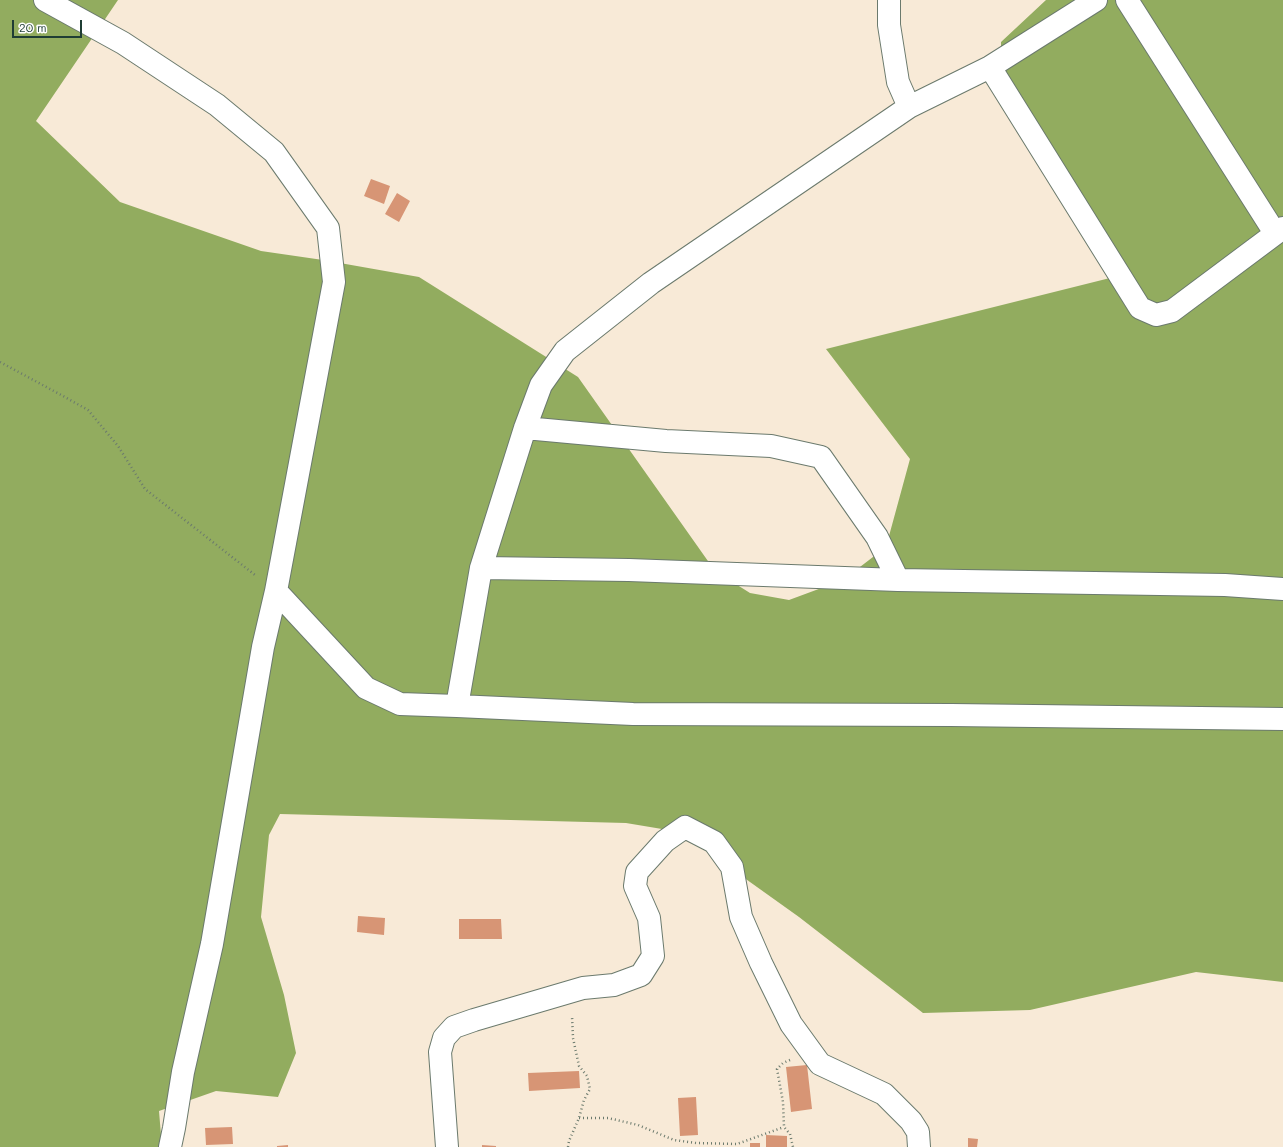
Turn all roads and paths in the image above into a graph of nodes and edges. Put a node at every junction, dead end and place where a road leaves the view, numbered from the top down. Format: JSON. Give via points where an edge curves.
{"nodes":[{"id":1,"x":45,"y":0,"type":"edge"},
{"id":2,"x":889,"y":0,"type":"edge"},
{"id":3,"x":1096,"y":0,"type":"edge"},
{"id":4,"x":1127,"y":0,"type":"edge"},
{"id":5,"x":990,"y":66,"type":"junction"},
{"id":6,"x":909,"y":107,"type":"junction"},
{"id":7,"x":1279,"y":230,"type":"edge"},
{"id":8,"x":0,"y":362,"type":"edge"},
{"id":9,"x":525,"y":428,"type":"junction"},
{"id":10,"x":482,"y":568,"type":"junction"},
{"id":11,"x":898,"y":580,"type":"junction"},
{"id":12,"x":1283,"y":589,"type":"edge"},
{"id":13,"x":276,"y":591,"type":"junction"},
{"id":14,"x":457,"y":706,"type":"junction"},
{"id":15,"x":1283,"y":719,"type":"edge"},
{"id":16,"x":571,"y":992,"type":"junction"},
{"id":17,"x":811,"y":1051,"type":"junction"},
{"id":18,"x":579,"y":1118,"type":"junction"},
{"id":19,"x":784,"y":1127,"type":"junction"},
{"id":20,"x":170,"y":1147,"type":"edge"},
{"id":21,"x":447,"y":1147,"type":"edge"},
{"id":22,"x":568,"y":1147,"type":"edge"},
{"id":23,"x":793,"y":1147,"type":"edge"},
{"id":24,"x":919,"y":1147,"type":"edge"}],
"edges":[{"from":1,"to":13,"type":"street","via":[[123,42],[217,105],[274,152],[328,228],[334,282]]},
{"from":2,"to":6,"type":"street","via":[[888,25],[898,82]]},
{"from":3,"to":5,"type":"street"},
{"from":4,"to":7,"type":"street"},
{"from":5,"to":6,"type":"street"},
{"from":5,"to":7,"type":"street","via":[[1140,308],[1156,315],[1172,312]]},
{"from":6,"to":9,"type":"street","via":[[652,283],[565,351],[541,385]]},
{"from":8,"to":13,"type":"path","via":[[88,410],[118,446],[145,489]]},
{"from":9,"to":10,"type":"street"},
{"from":9,"to":11,"type":"street","via":[[666,441],[771,446],[821,457],[877,536]]},
{"from":10,"to":11,"type":"street","via":[[629,570]]},
{"from":10,"to":14,"type":"street"},
{"from":11,"to":12,"type":"street","via":[[1225,585]]},
{"from":13,"to":14,"type":"street","via":[[366,688],[400,704]]},
{"from":13,"to":20,"type":"street","via":[[263,647],[212,944],[182,1072]]},
{"from":14,"to":15,"type":"street","via":[[633,714],[951,714]]},
{"from":16,"to":17,"type":"street","via":[[583,988],[614,985],[641,975],[653,956],[649,918],[635,886],[637,872],[665,841],[685,828],[714,842],[732,867],[741,917],[791,1024]]},
{"from":16,"to":18,"type":"path","via":[[572,1038],[579,1066],[587,1076],[590,1089]]},
{"from":16,"to":21,"type":"street","via":[[474,1020],[454,1028],[444,1038],[440,1052]]},
{"from":17,"to":19,"type":"path","via":[[788,1060],[777,1068]]},
{"from":17,"to":24,"type":"street","via":[[820,1064],[884,1094],[911,1121],[918,1132]]},
{"from":18,"to":19,"type":"path","via":[[608,1118],[638,1124],[674,1140],[696,1143],[737,1144]]},
{"from":18,"to":22,"type":"path"},
{"from":19,"to":23,"type":"path","via":[[790,1134]]}]}
